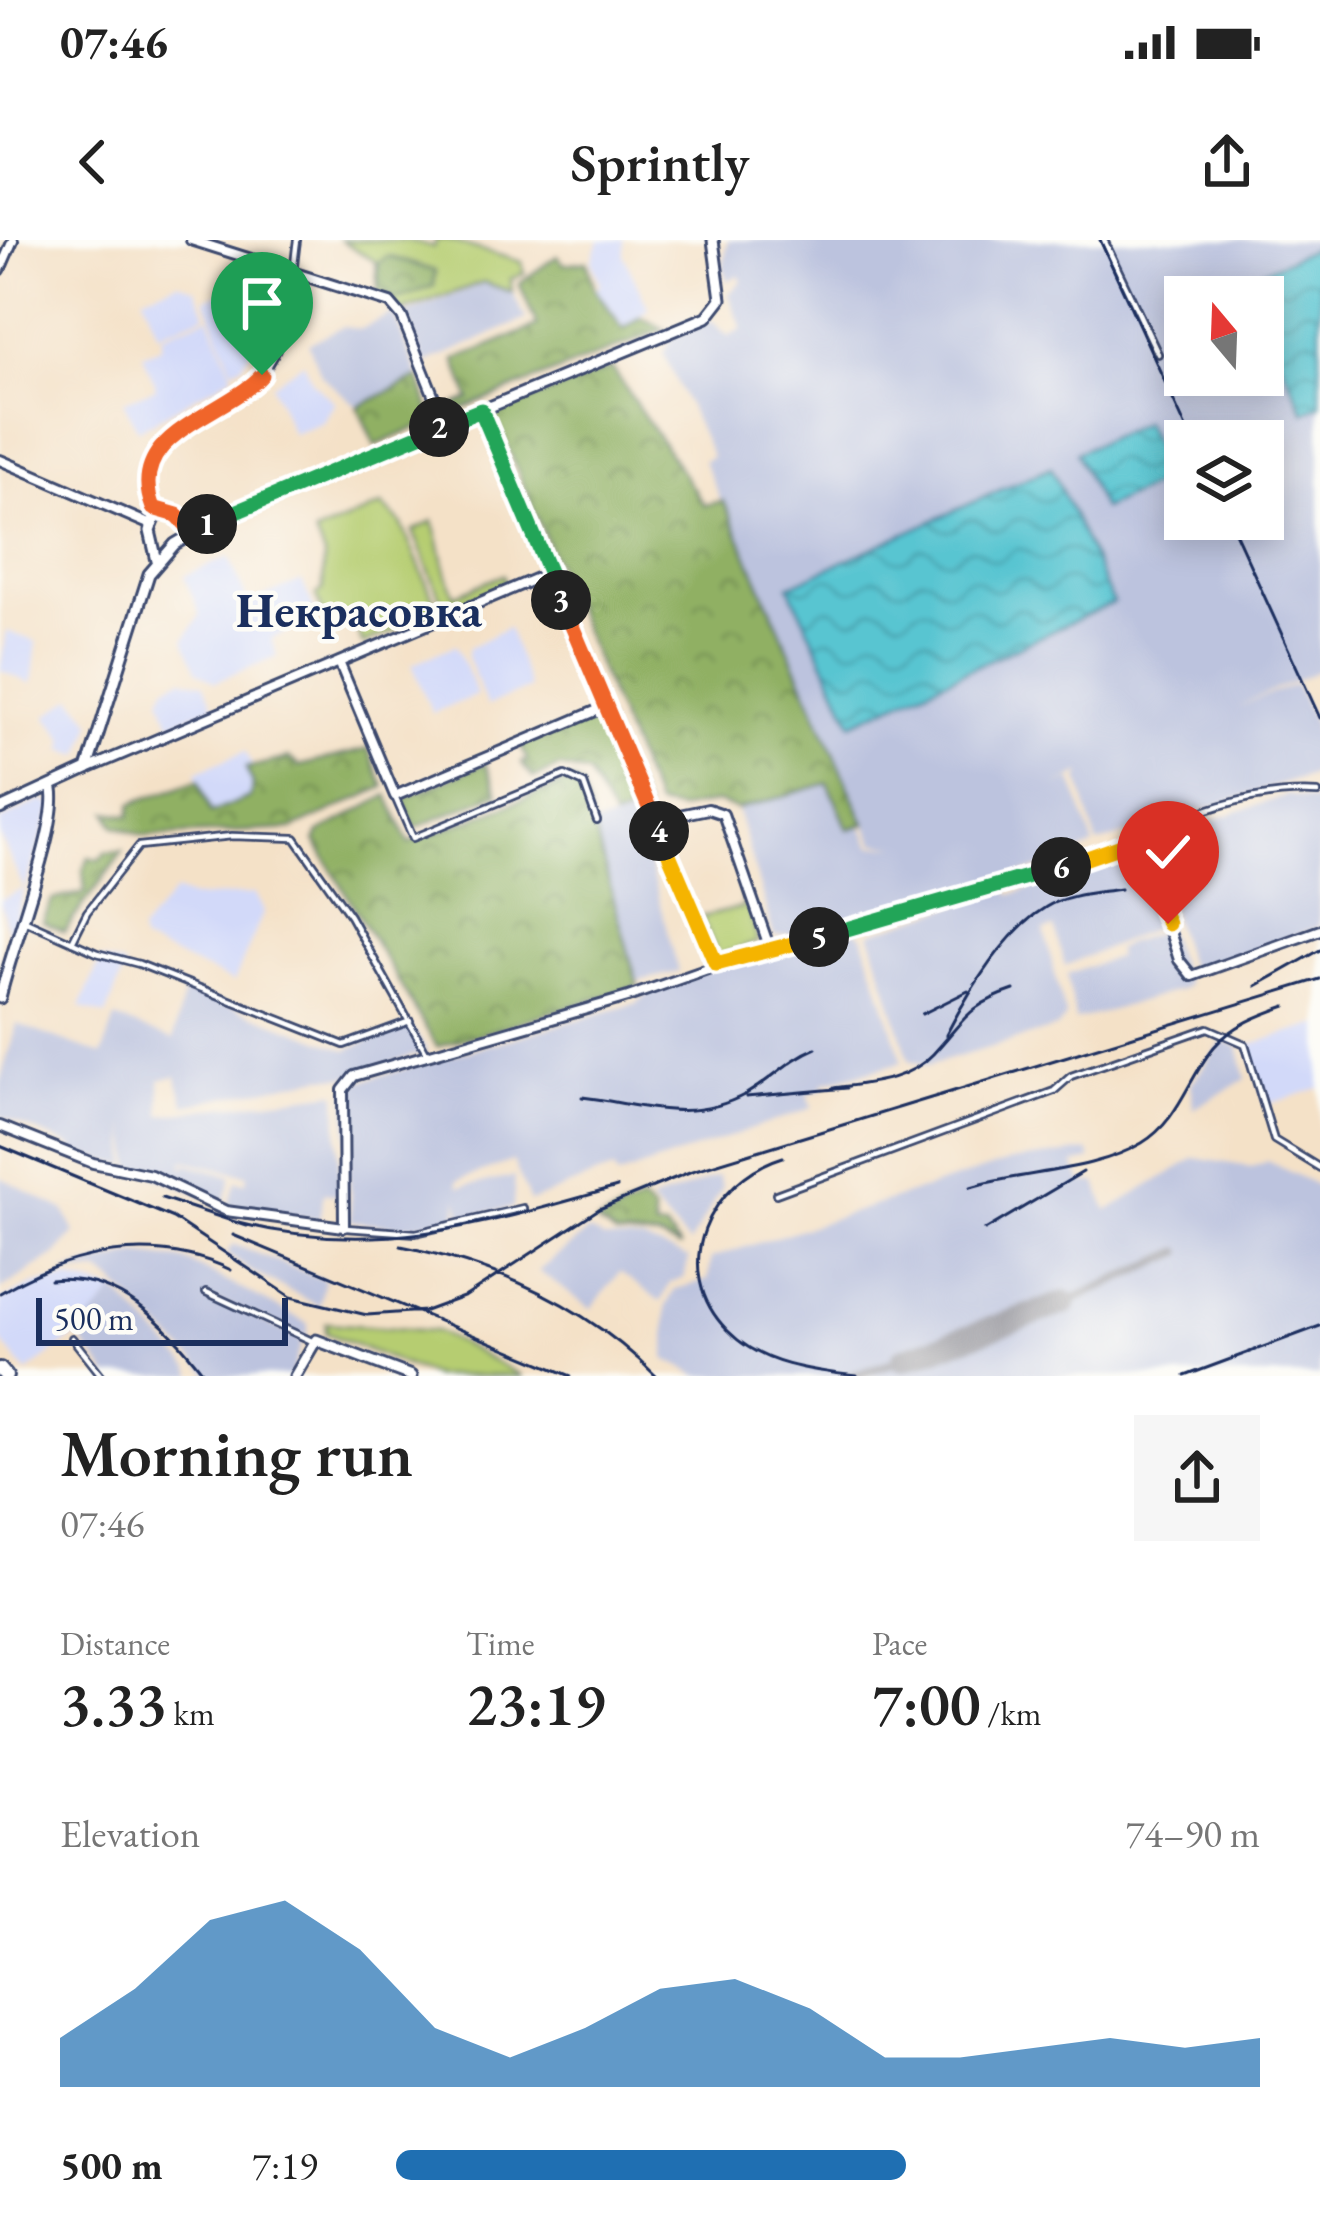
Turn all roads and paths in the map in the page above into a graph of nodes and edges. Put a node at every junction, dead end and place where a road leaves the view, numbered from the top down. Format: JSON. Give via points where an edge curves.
{"nodes":[{"id":1,"x":13,"y":240,"type":"edge"},
{"id":2,"x":191,"y":240,"type":"edge"},
{"id":3,"x":298,"y":240,"type":"edge"},
{"id":4,"x":713,"y":240,"type":"edge"},
{"id":5,"x":1105,"y":240,"type":"edge"},
{"id":6,"x":0,"y":270,"type":"edge"},
{"id":7,"x":293,"y":271,"type":"junction"},
{"id":8,"x":1158,"y":354,"type":"dead end"},
{"id":9,"x":481,"y":410,"type":"junction"},
{"id":10,"x":445,"y":424,"type":"junction"},
{"id":11,"x":0,"y":460,"type":"edge"},
{"id":12,"x":150,"y":502,"type":"junction"},
{"id":13,"x":164,"y":512,"type":"junction"},
{"id":14,"x":182,"y":522,"type":"junction"},
{"id":15,"x":210,"y":523,"type":"junction"},
{"id":16,"x":151,"y":528,"type":"junction"},
{"id":17,"x":177,"y":542,"type":"junction"},
{"id":18,"x":153,"y":568,"type":"junction"},
{"id":19,"x":549,"y":573,"type":"junction"},
{"id":20,"x":339,"y":662,"type":"junction"},
{"id":21,"x":605,"y":707,"type":"junction"},
{"id":22,"x":87,"y":770,"type":"junction"},
{"id":23,"x":51,"y":786,"type":"junction"},
{"id":24,"x":0,"y":793,"type":"edge"},
{"id":25,"x":1318,"y":793,"type":"edge"},
{"id":26,"x":395,"y":796,"type":"junction"},
{"id":27,"x":2,"y":809,"type":"edge"},
{"id":28,"x":654,"y":820,"type":"junction"},
{"id":29,"x":597,"y":821,"type":"dead end"},
{"id":30,"x":1127,"y":844,"type":"junction"},
{"id":31,"x":23,"y":921,"type":"junction"},
{"id":32,"x":1320,"y":930,"type":"edge"},
{"id":33,"x":72,"y":942,"type":"junction"},
{"id":34,"x":770,"y":949,"type":"junction"},
{"id":35,"x":716,"y":964,"type":"junction"},
{"id":36,"x":0,"y":998,"type":"edge"},
{"id":37,"x":410,"y":1021,"type":"junction"},
{"id":38,"x":427,"y":1054,"type":"junction"},
{"id":39,"x":0,"y":1126,"type":"edge"},
{"id":40,"x":1320,"y":1168,"type":"edge"},
{"id":41,"x":776,"y":1194,"type":"dead end"},
{"id":42,"x":523,"y":1208,"type":"dead end"},
{"id":43,"x":344,"y":1227,"type":"junction"},
{"id":44,"x":206,"y":1292,"type":"dead end"},
{"id":45,"x":72,"y":1338,"type":"dead end"},
{"id":46,"x":312,"y":1342,"type":"junction"},
{"id":47,"x":102,"y":1376,"type":"edge"},
{"id":48,"x":295,"y":1376,"type":"edge"},
{"id":49,"x":411,"y":1376,"type":"edge"}],
"edges":[{"from":1,"to":6,"type":"street"},
{"from":2,"to":7,"type":"street"},
{"from":3,"to":7,"type":"street"},
{"from":4,"to":9,"type":"main road","via":[[717,310]]},
{"from":5,"to":8,"type":"street"},
{"from":7,"to":10,"type":"street","via":[[395,308]]},
{"from":7,"to":12,"type":"street","via":[[284,332],[266,370],[164,441],[151,465]]},
{"from":9,"to":10,"type":"main road"},
{"from":9,"to":19,"type":"street"},
{"from":10,"to":15,"type":"main road"},
{"from":11,"to":16,"type":"street"},
{"from":12,"to":13,"type":"street"},
{"from":12,"to":16,"type":"street"},
{"from":13,"to":14,"type":"main road"},
{"from":13,"to":16,"type":"main road"},
{"from":14,"to":15,"type":"main road"},
{"from":14,"to":17,"type":"main road"},
{"from":15,"to":17,"type":"main road"},
{"from":16,"to":17,"type":"main road","via":[[160,544]]},
{"from":16,"to":18,"type":"main road"},
{"from":17,"to":18,"type":"main road"},
{"from":18,"to":22,"type":"main road"},
{"from":19,"to":20,"type":"street"},
{"from":19,"to":21,"type":"street"},
{"from":20,"to":22,"type":"street"},
{"from":20,"to":26,"type":"street"},
{"from":21,"to":26,"type":"street"},
{"from":21,"to":28,"type":"street"},
{"from":22,"to":23,"type":"main road"},
{"from":23,"to":27,"type":"main road"},
{"from":23,"to":31,"type":"main road","via":[[55,813]]},
{"from":24,"to":27,"type":"street"},
{"from":25,"to":30,"type":"street","via":[[1280,790]]},
{"from":26,"to":29,"type":"street","via":[[412,838],[565,775],[584,784]]},
{"from":28,"to":34,"type":"street","via":[[708,809],[724,814]]},
{"from":28,"to":35,"type":"street"},
{"from":30,"to":32,"type":"street","via":[[1144,850],[1188,974],[1203,976]]},
{"from":30,"to":34,"type":"street"},
{"from":31,"to":33,"type":"street"},
{"from":31,"to":36,"type":"main road"},
{"from":33,"to":37,"type":"street","via":[[344,1045]]},
{"from":33,"to":37,"type":"street","via":[[139,846],[289,836],[350,916]]},
{"from":34,"to":35,"type":"street"},
{"from":35,"to":38,"type":"street"},
{"from":37,"to":38,"type":"street"},
{"from":38,"to":43,"type":"street","via":[[346,1082]]},
{"from":39,"to":43,"type":"street","via":[[93,1163],[151,1175],[248,1217]]},
{"from":40,"to":41,"type":"street","via":[[1274,1140],[1245,1043],[1208,1028]]},
{"from":42,"to":43,"type":"street","via":[[416,1233]]},
{"from":44,"to":46,"type":"street"},
{"from":45,"to":47,"type":"street"},
{"from":46,"to":48,"type":"main road"},
{"from":46,"to":49,"type":"main road"}]}
